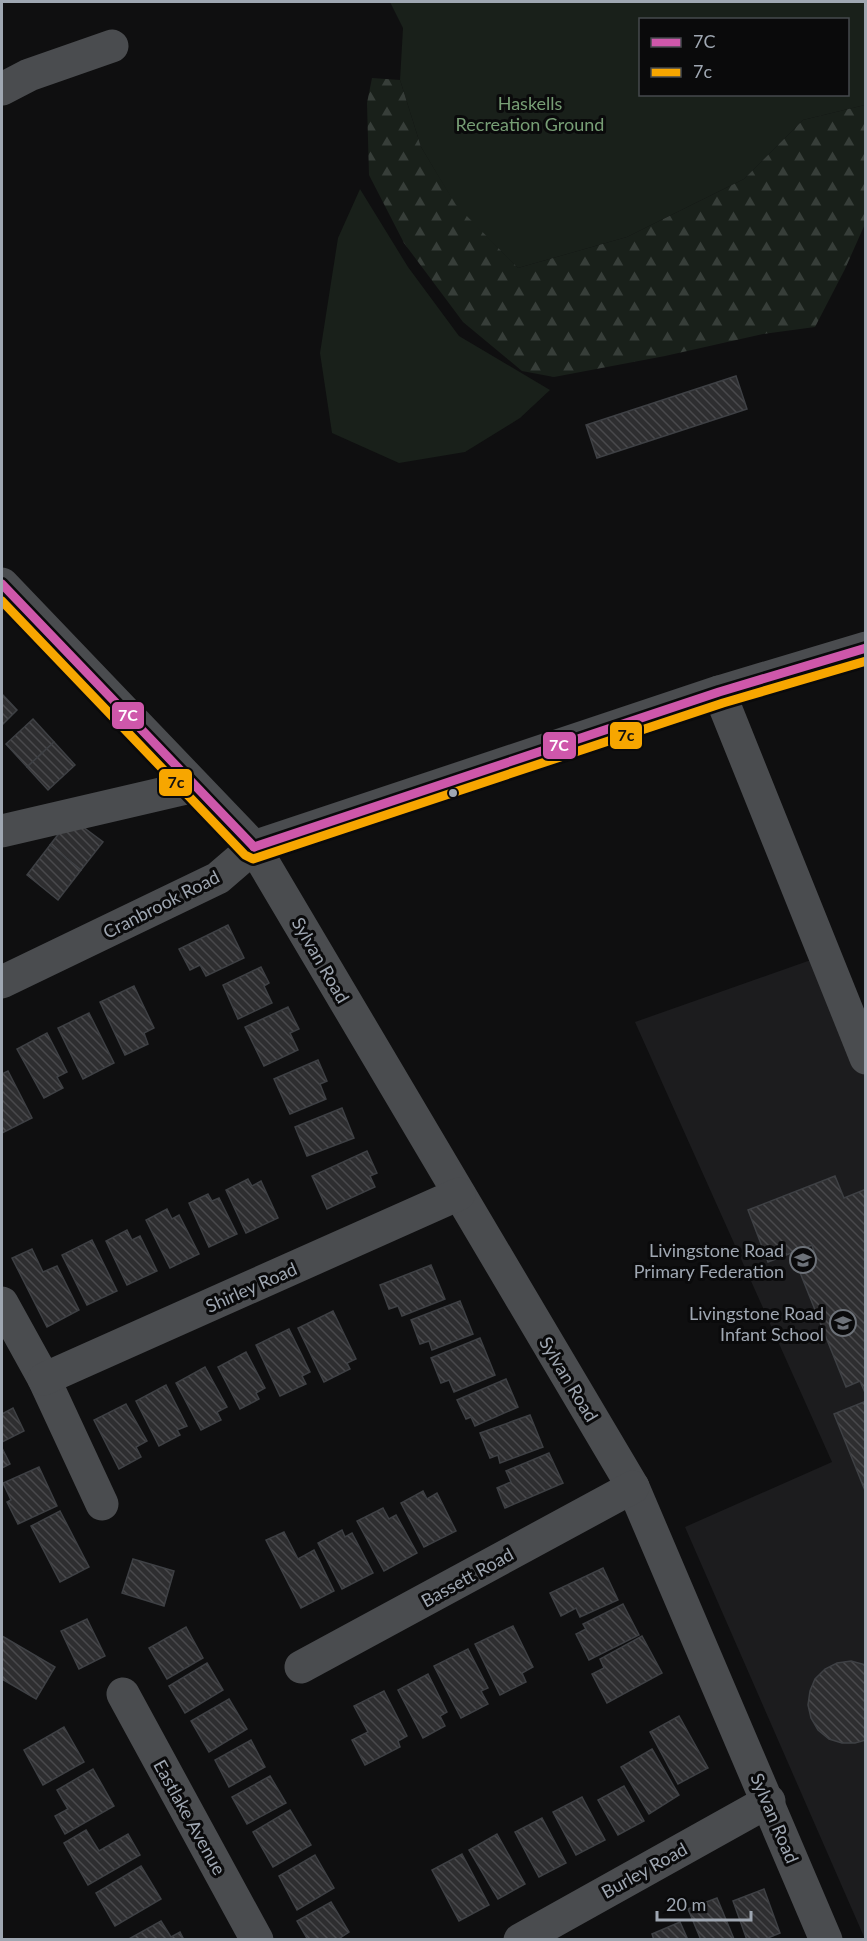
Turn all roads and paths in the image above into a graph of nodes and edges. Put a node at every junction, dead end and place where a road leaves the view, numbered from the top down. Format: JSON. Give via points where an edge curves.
{"nodes":[{"id":1,"x":112,"y":46,"type":"dead end"},
{"id":2,"x":2,"y":88,"type":"edge"},
{"id":3,"x":2,"y":584,"type":"edge"},
{"id":4,"x":866,"y":648,"type":"edge"},
{"id":5,"x":719,"y":692,"type":"junction"},
{"id":6,"x":195,"y":786,"type":"junction"},
{"id":7,"x":2,"y":831,"type":"edge"},
{"id":8,"x":254,"y":847,"type":"junction"},
{"id":9,"x":2,"y":982,"type":"edge"},
{"id":10,"x":866,"y":1058,"type":"edge"},
{"id":11,"x":459,"y":1194,"type":"junction"},
{"id":12,"x":2,"y":1303,"type":"edge"},
{"id":13,"x":44,"y":1379,"type":"junction"},
{"id":14,"x":633,"y":1487,"type":"junction"},
{"id":15,"x":102,"y":1504,"type":"dead end"},
{"id":16,"x":301,"y":1667,"type":"dead end"},
{"id":17,"x":123,"y":1694,"type":"dead end"},
{"id":18,"x":769,"y":1801,"type":"junction"},
{"id":19,"x":257,"y":1940,"type":"edge"},
{"id":20,"x":520,"y":1940,"type":"edge"},
{"id":21,"x":826,"y":1940,"type":"edge"}],
"edges":[{"from":1,"to":2,"type":"street"},
{"from":3,"to":6,"type":"street","name":"Sylvan Road"},
{"from":4,"to":5,"type":"street","name":"Cranbrook Road"},
{"from":5,"to":8,"type":"street","name":"Cranbrook Road"},
{"from":5,"to":10,"type":"street"},
{"from":6,"to":7,"type":"street"},
{"from":6,"to":8,"type":"street","name":"Sylvan Road"},
{"from":8,"to":9,"type":"street","name":"Cranbrook Road","via":[[218,878]]},
{"from":8,"to":11,"type":"street","name":"Sylvan Road"},
{"from":11,"to":13,"type":"street","name":"Shirley Road"},
{"from":11,"to":14,"type":"street","name":"Sylvan Road"},
{"from":12,"to":13,"type":"street"},
{"from":13,"to":15,"type":"street"},
{"from":14,"to":16,"type":"street","name":"Bassett Road"},
{"from":14,"to":18,"type":"street","name":"Sylvan Road"},
{"from":17,"to":19,"type":"street","name":"Eastlake Avenue"},
{"from":18,"to":20,"type":"street","name":"Burley Road"},
{"from":18,"to":21,"type":"street","name":"Sylvan Road"}]}
